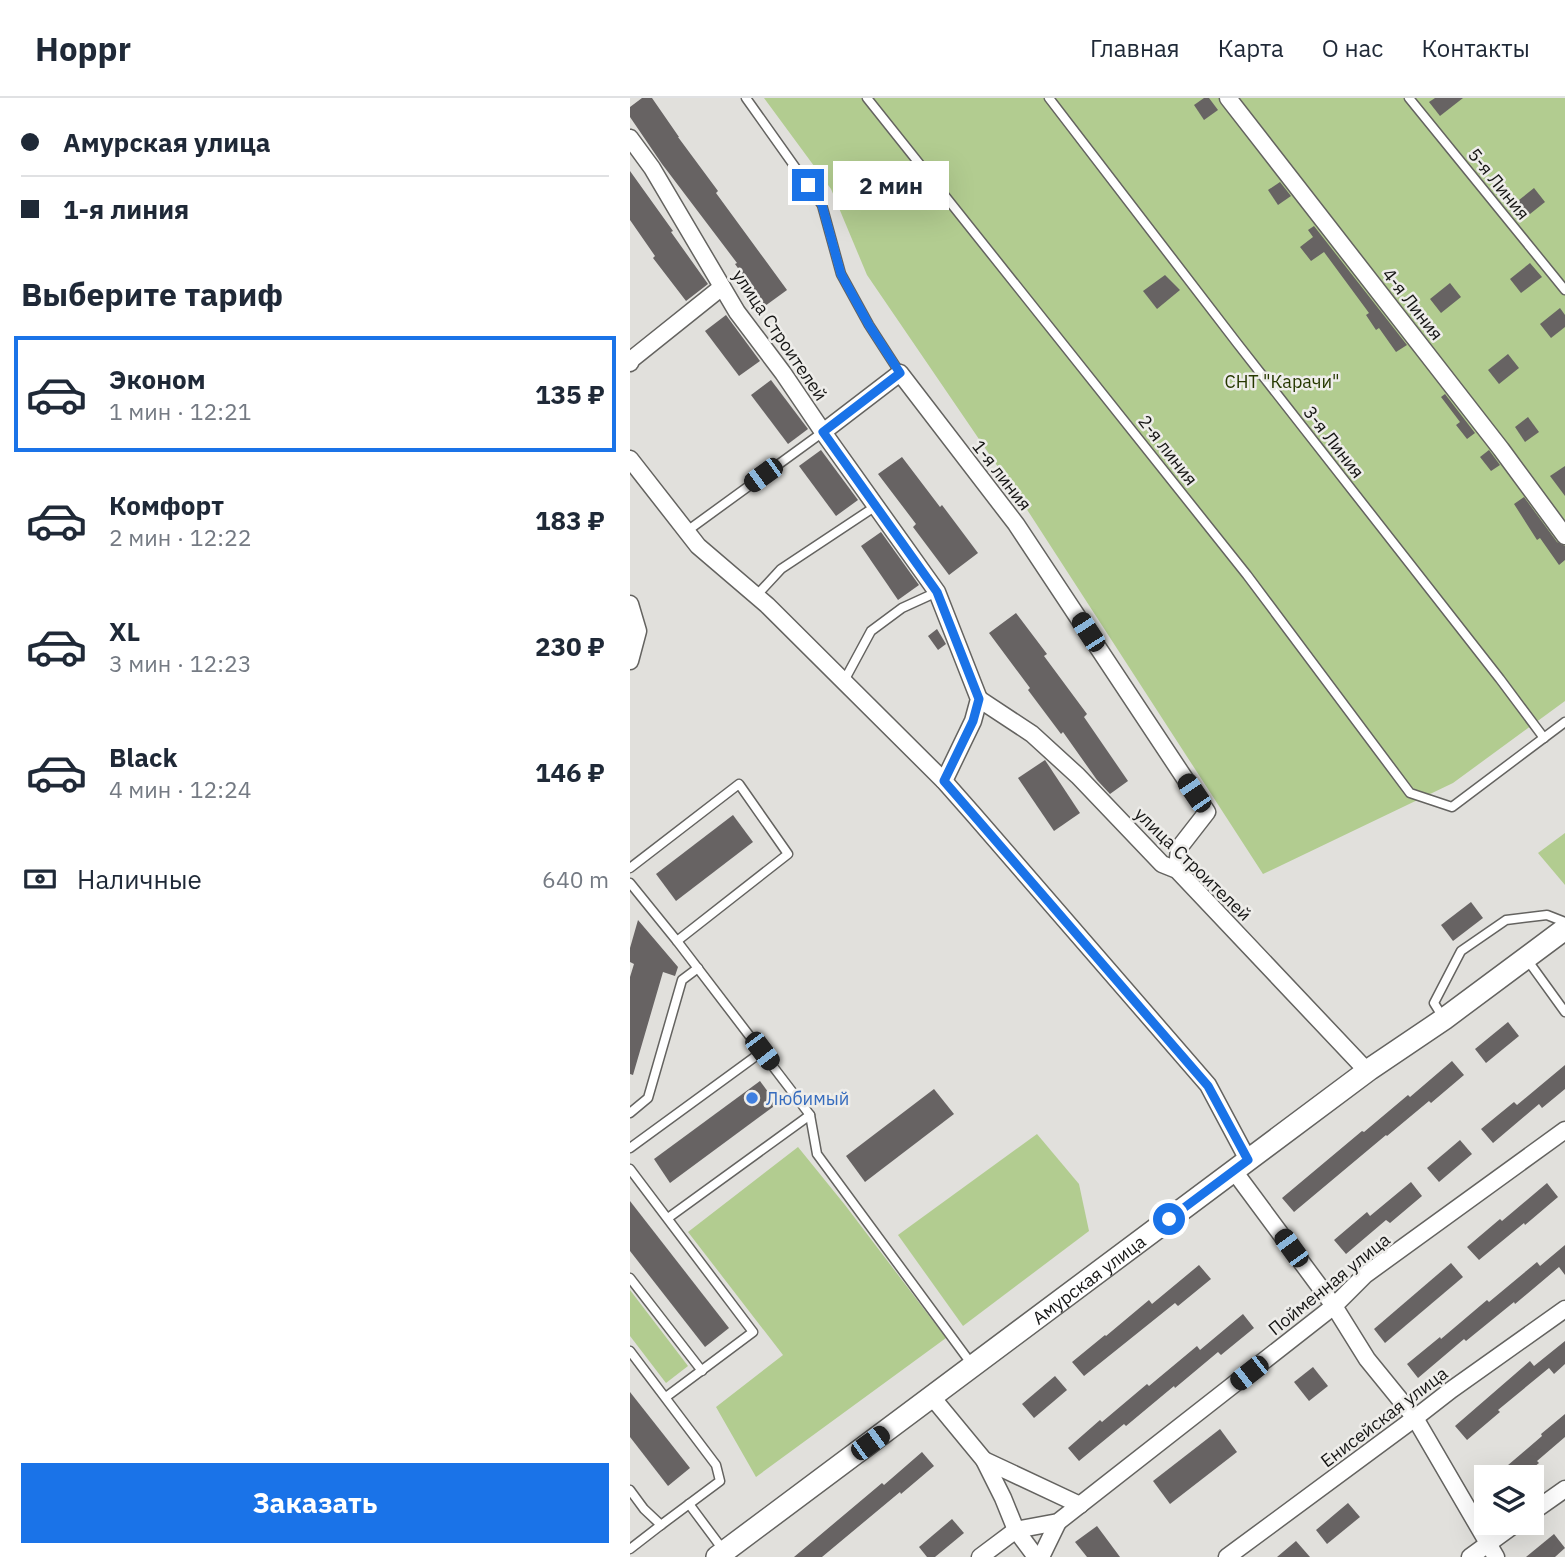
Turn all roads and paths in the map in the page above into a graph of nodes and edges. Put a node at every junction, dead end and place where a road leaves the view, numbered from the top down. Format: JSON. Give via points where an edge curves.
{"nodes":[{"id":1,"x":747,"y":98,"type":"edge"},
{"id":2,"x":867,"y":98,"type":"edge"},
{"id":3,"x":1049,"y":98,"type":"edge"},
{"id":4,"x":1228,"y":98,"type":"edge"},
{"id":5,"x":1409,"y":98,"type":"edge"},
{"id":6,"x":630,"y":138,"type":"edge"},
{"id":7,"x":722,"y":287,"type":"junction"},
{"id":8,"x":1565,"y":290,"type":"edge"},
{"id":9,"x":631,"y":360,"type":"edge"},
{"id":10,"x":900,"y":373,"type":"junction"},
{"id":11,"x":823,"y":432,"type":"junction"},
{"id":12,"x":630,"y":459,"type":"edge"},
{"id":13,"x":876,"y":506,"type":"junction"},
{"id":14,"x":687,"y":531,"type":"junction"},
{"id":15,"x":1565,"y":536,"type":"edge"},
{"id":16,"x":937,"y":592,"type":"junction"},
{"id":17,"x":756,"y":596,"type":"junction"},
{"id":18,"x":630,"y":604,"type":"edge"},
{"id":19,"x":630,"y":661,"type":"edge"},
{"id":20,"x":844,"y":682,"type":"junction"},
{"id":21,"x":979,"y":699,"type":"junction"},
{"id":22,"x":1565,"y":722,"type":"edge"},
{"id":23,"x":1544,"y":738,"type":"junction"},
{"id":24,"x":944,"y":781,"type":"junction"},
{"id":25,"x":630,"y":868,"type":"edge"},
{"id":26,"x":1177,"y":870,"type":"junction"},
{"id":27,"x":630,"y":883,"type":"edge"},
{"id":28,"x":1565,"y":922,"type":"edge"},
{"id":29,"x":1565,"y":929,"type":"edge"},
{"id":30,"x":677,"y":941,"type":"junction"},
{"id":31,"x":1526,"y":958,"type":"junction"},
{"id":32,"x":698,"y":968,"type":"junction"},
{"id":33,"x":1565,"y":1012,"type":"edge"},
{"id":34,"x":1444,"y":1019,"type":"junction"},
{"id":35,"x":762,"y":1051,"type":"junction"},
{"id":36,"x":1368,"y":1072,"type":"junction"},
{"id":37,"x":630,"y":1113,"type":"edge"},
{"id":38,"x":810,"y":1115,"type":"junction"},
{"id":39,"x":1565,"y":1130,"type":"edge"},
{"id":40,"x":630,"y":1149,"type":"edge"},
{"id":41,"x":1241,"y":1166,"type":"junction"},
{"id":42,"x":630,"y":1169,"type":"edge"},
{"id":43,"x":668,"y":1218,"type":"junction"},
{"id":44,"x":630,"y":1278,"type":"edge"},
{"id":45,"x":1334,"y":1306,"type":"junction"},
{"id":46,"x":1565,"y":1309,"type":"edge"},
{"id":47,"x":630,"y":1351,"type":"edge"},
{"id":48,"x":973,"y":1366,"type":"junction"},
{"id":49,"x":702,"y":1371,"type":"junction"},
{"id":50,"x":666,"y":1397,"type":"junction"},
{"id":51,"x":932,"y":1397,"type":"junction"},
{"id":52,"x":1415,"y":1418,"type":"junction"},
{"id":53,"x":984,"y":1460,"type":"junction"},
{"id":54,"x":1565,"y":1489,"type":"edge"},
{"id":55,"x":630,"y":1490,"type":"edge"},
{"id":56,"x":689,"y":1504,"type":"junction"},
{"id":57,"x":1544,"y":1504,"type":"edge"},
{"id":58,"x":1080,"y":1506,"type":"junction"},
{"id":59,"x":1058,"y":1522,"type":"junction"},
{"id":60,"x":661,"y":1525,"type":"junction"},
{"id":61,"x":1016,"y":1530,"type":"junction"},
{"id":62,"x":1506,"y":1535,"type":"edge"},
{"id":63,"x":630,"y":1549,"type":"edge"},
{"id":64,"x":1492,"y":1550,"type":"edge"},
{"id":65,"x":721,"y":1554,"type":"edge"},
{"id":66,"x":980,"y":1557,"type":"edge"},
{"id":67,"x":1038,"y":1557,"type":"edge"},
{"id":68,"x":1227,"y":1557,"type":"edge"},
{"id":69,"x":1470,"y":1557,"type":"edge"}],
"edges":[{"from":1,"to":10,"type":"lane","name":"1-я линия","via":[[822,205],[841,274]]},
{"from":2,"to":23,"type":"lane","name":"2-я линия","via":[[1247,575],[1410,793],[1452,807]]},
{"from":3,"to":23,"type":"lane","name":"3-я Линия"},
{"from":4,"to":15,"type":"street","name":"4-я Линия"},
{"from":5,"to":8,"type":"lane","name":"5-я Линия"},
{"from":6,"to":7,"type":"street","name":"улица Строителей"},
{"from":7,"to":9,"type":"street"},
{"from":7,"to":11,"type":"street","name":"улица Строителей"},
{"from":10,"to":11,"type":"street"},
{"from":10,"to":26,"type":"street","name":"1-я линия","via":[[1016,524],[1207,812],[1179,848]]},
{"from":11,"to":13,"type":"street","name":"улица Строителей"},
{"from":11,"to":14,"type":"lane"},
{"from":12,"to":14,"type":"street"},
{"from":13,"to":16,"type":"street","name":"улица Строителей"},
{"from":13,"to":17,"type":"lane","via":[[782,569]]},
{"from":14,"to":17,"type":"street"},
{"from":16,"to":20,"type":"lane","via":[[902,608],[870,631]]},
{"from":16,"to":21,"type":"street","name":"улица Строителей"},
{"from":17,"to":20,"type":"street"},
{"from":18,"to":19,"type":"street","via":[[638,631]]},
{"from":20,"to":24,"type":"street"},
{"from":21,"to":24,"type":"street"},
{"from":21,"to":26,"type":"street","name":"улица Строителей","via":[[1032,734],[1162,863]]},
{"from":22,"to":23,"type":"lane"},
{"from":24,"to":41,"type":"street","via":[[1208,1086]]},
{"from":25,"to":30,"type":"lane","via":[[739,784],[788,854]]},
{"from":26,"to":36,"type":"street","name":"улица Строителей"},
{"from":27,"to":30,"type":"lane"},
{"from":28,"to":34,"type":"lane","via":[[1547,915],[1506,920],[1461,951],[1434,1003]]},
{"from":29,"to":31,"type":"street","name":"Амурская улица"},
{"from":30,"to":32,"type":"lane"},
{"from":31,"to":33,"type":"lane"},
{"from":31,"to":34,"type":"street","name":"Амурская улица"},
{"from":32,"to":35,"type":"lane"},
{"from":32,"to":37,"type":"lane","via":[[682,980],[648,1098]]},
{"from":34,"to":36,"type":"street","name":"Амурская улица"},
{"from":35,"to":38,"type":"lane"},
{"from":35,"to":40,"type":"lane"},
{"from":36,"to":41,"type":"street","name":"Амурская улица"},
{"from":38,"to":43,"type":"lane"},
{"from":38,"to":48,"type":"lane","via":[[817,1154]]},
{"from":39,"to":45,"type":"street","name":"Пойменная улица","via":[[1365,1275]]},
{"from":41,"to":45,"type":"street"},
{"from":41,"to":48,"type":"street","name":"Амурская улица"},
{"from":42,"to":43,"type":"lane"},
{"from":43,"to":49,"type":"lane","via":[[753,1332]]},
{"from":44,"to":49,"type":"lane"},
{"from":45,"to":52,"type":"street","via":[[1367,1359]]},
{"from":45,"to":58,"type":"street","name":"Пойменная улица"},
{"from":46,"to":52,"type":"street","name":"Енисейская улица"},
{"from":47,"to":50,"type":"lane"},
{"from":48,"to":51,"type":"street","name":"Амурская улица"},
{"from":49,"to":50,"type":"lane"},
{"from":50,"to":56,"type":"lane","via":[[716,1465],[720,1481]]},
{"from":51,"to":53,"type":"street"},
{"from":51,"to":65,"type":"street","name":"Амурская улица"},
{"from":52,"to":64,"type":"street"},
{"from":52,"to":68,"type":"street","name":"Енисейская улица"},
{"from":53,"to":58,"type":"street"},
{"from":53,"to":61,"type":"street"},
{"from":54,"to":57,"type":"street"},
{"from":55,"to":60,"type":"lane"},
{"from":56,"to":60,"type":"lane"},
{"from":56,"to":65,"type":"lane"},
{"from":58,"to":59,"type":"street","name":"Пойменная улица"},
{"from":59,"to":61,"type":"street","name":"Пойменная улица"},
{"from":59,"to":67,"type":"street"},
{"from":60,"to":63,"type":"lane"},
{"from":61,"to":66,"type":"street","name":"Пойменная улица"},
{"from":61,"to":67,"type":"street"},
{"from":62,"to":64,"type":"street"},
{"from":64,"to":69,"type":"street"}]}
